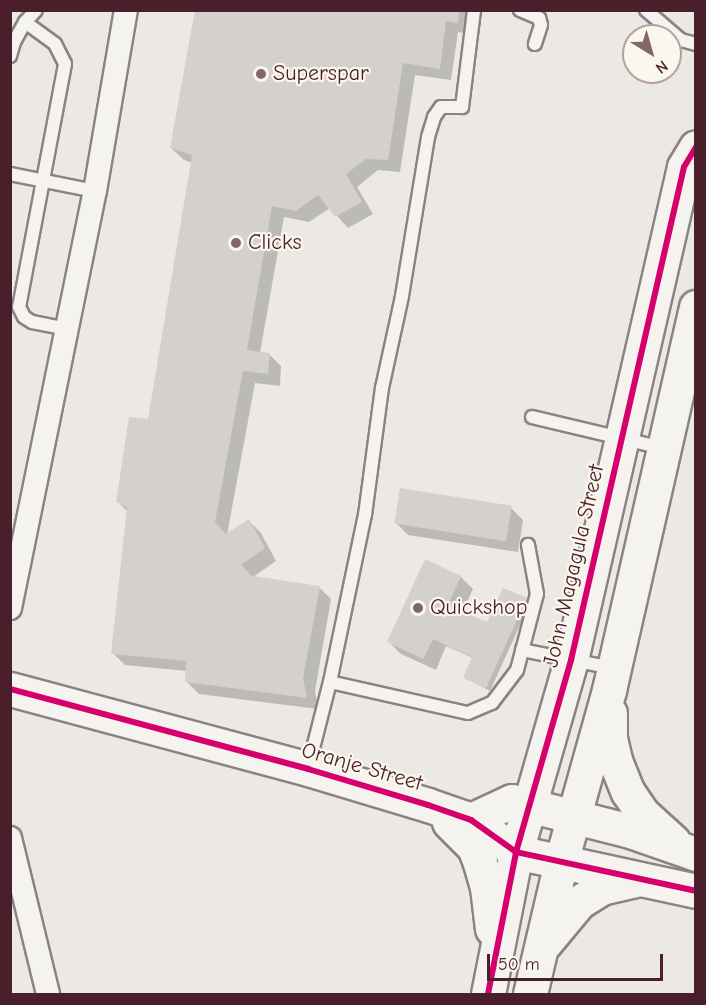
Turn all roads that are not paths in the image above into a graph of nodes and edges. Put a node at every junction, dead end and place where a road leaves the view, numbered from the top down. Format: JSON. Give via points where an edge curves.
{"nodes":[{"id":1,"x":36,"y":10,"type":"edge"},
{"id":2,"x":126,"y":10,"type":"edge"},
{"id":3,"x":474,"y":10,"type":"edge"},
{"id":4,"x":519,"y":10,"type":"edge"},
{"id":5,"x":646,"y":10,"type":"edge"},
{"id":6,"x":25,"y":22,"type":"junction"},
{"id":7,"x":536,"y":44,"type":"dead end"},
{"id":8,"x":696,"y":44,"type":"edge"},
{"id":9,"x":10,"y":56,"type":"edge"},
{"id":10,"x":696,"y":147,"type":"edge"},
{"id":11,"x":10,"y":174,"type":"edge"},
{"id":12,"x":44,"y":182,"type":"junction"},
{"id":13,"x":95,"y":191,"type":"junction"},
{"id":14,"x":696,"y":307,"type":"edge"},
{"id":15,"x":68,"y":329,"type":"junction"},
{"id":16,"x":532,"y":417,"type":"dead end"},
{"id":17,"x":622,"y":440,"type":"junction"},
{"id":18,"x":664,"y":449,"type":"junction"},
{"id":19,"x":528,"y":545,"type":"dead end"},
{"id":20,"x":10,"y":608,"type":"edge"},
{"id":21,"x":522,"y":650,"type":"junction"},
{"id":22,"x":571,"y":660,"type":"junction"},
{"id":23,"x":611,"y":679,"type":"junction"},
{"id":24,"x":330,"y":682,"type":"junction"},
{"id":25,"x":10,"y":689,"type":"edge"},
{"id":26,"x":308,"y":770,"type":"junction"},
{"id":27,"x":531,"y":804,"type":"junction"},
{"id":28,"x":428,"y":805,"type":"junction"},
{"id":29,"x":574,"y":818,"type":"junction"},
{"id":30,"x":471,"y":820,"type":"junction"},
{"id":31,"x":10,"y":838,"type":"edge"},
{"id":32,"x":516,"y":852,"type":"junction"},
{"id":33,"x":690,"y":852,"type":"edge"},
{"id":34,"x":561,"y":862,"type":"junction"},
{"id":35,"x":642,"y":879,"type":"junction"},
{"id":36,"x":696,"y":891,"type":"edge"},
{"id":37,"x":541,"y":949,"type":"junction"},
{"id":38,"x":496,"y":960,"type":"junction"},
{"id":39,"x":48,"y":994,"type":"edge"},
{"id":40,"x":488,"y":994,"type":"edge"},
{"id":41,"x":530,"y":994,"type":"edge"}],
"edges":[{"from":1,"to":6,"type":"lane"},
{"from":2,"to":13,"type":"street"},
{"from":3,"to":24,"type":"lane","via":[[462,107],[441,107],[428,137],[402,296],[382,388],[364,515]]},
{"from":4,"to":7,"type":"lane","via":[[539,18]]},
{"from":5,"to":8,"type":"lane","via":[[681,40]]},
{"from":6,"to":9,"type":"lane"},
{"from":6,"to":12,"type":"lane","via":[[55,44],[65,64]]},
{"from":10,"to":17,"type":"street","name":"John Magagula Street","via":[[684,167]]},
{"from":11,"to":12,"type":"lane"},
{"from":12,"to":13,"type":"lane"},
{"from":12,"to":15,"type":"lane","via":[[19,307],[32,322]]},
{"from":13,"to":15,"type":"street"},
{"from":14,"to":18,"type":"street"},
{"from":15,"to":20,"type":"street"},
{"from":16,"to":17,"type":"lane"},
{"from":17,"to":18,"type":"lane"},
{"from":17,"to":22,"type":"street","name":"John Magagula Street"},
{"from":18,"to":23,"type":"street"},
{"from":19,"to":21,"type":"lane","via":[[537,594]]},
{"from":21,"to":22,"type":"lane"},
{"from":21,"to":24,"type":"lane","via":[[517,670],[492,703],[468,713]]},
{"from":22,"to":23,"type":"lane"},
{"from":22,"to":27,"type":"street","name":"John Magagula Street"},
{"from":23,"to":29,"type":"street"},
{"from":23,"to":33,"type":"street","via":[[610,738],[615,763],[628,792],[642,813]]},
{"from":24,"to":26,"type":"lane"},
{"from":25,"to":26,"type":"street","name":"Oranje Street"},
{"from":26,"to":28,"type":"street","name":"Oranje Street"},
{"from":27,"to":29,"type":"street"},
{"from":27,"to":30,"type":"street","via":[[512,801]]},
{"from":27,"to":32,"type":"street","name":"John Magagula Street"},
{"from":28,"to":30,"type":"street","name":"Oranje Street"},
{"from":28,"to":38,"type":"street","via":[[460,830],[474,847],[487,886]]},
{"from":29,"to":33,"type":"street","via":[[627,830]]},
{"from":29,"to":34,"type":"street"},
{"from":30,"to":32,"type":"street","name":"Oranje Street"},
{"from":31,"to":39,"type":"street"},
{"from":32,"to":34,"type":"street","name":"Oranje Street"},
{"from":32,"to":38,"type":"street","name":"John Magagula Street"},
{"from":34,"to":35,"type":"street","name":"Oranje Street"},
{"from":34,"to":37,"type":"street"},
{"from":35,"to":36,"type":"street","name":"Oranje Street"},
{"from":35,"to":37,"type":"street","via":[[601,888],[579,902]]},
{"from":37,"to":41,"type":"street"},
{"from":38,"to":40,"type":"street","name":"John Magagula Street"}]}
